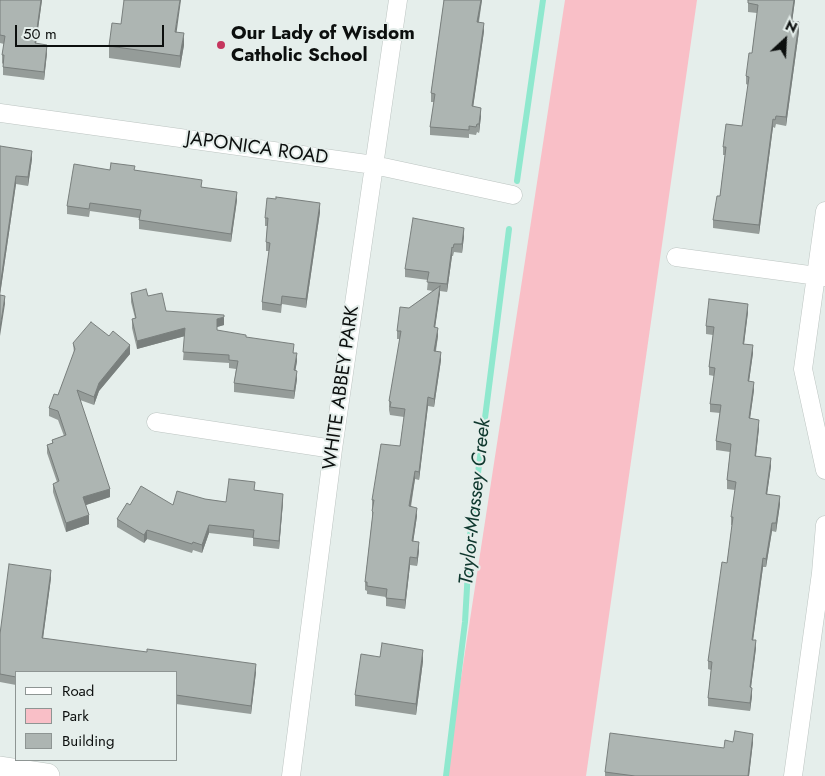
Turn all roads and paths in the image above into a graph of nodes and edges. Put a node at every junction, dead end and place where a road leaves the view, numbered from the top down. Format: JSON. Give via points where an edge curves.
{"nodes":[{"id":1,"x":398,"y":0,"type":"edge"},
{"id":2,"x":0,"y":113,"type":"edge"},
{"id":3,"x":374,"y":165,"type":"junction"},
{"id":4,"x":513,"y":195,"type":"dead end"},
{"id":5,"x":825,"y":210,"type":"edge"},
{"id":6,"x":676,"y":256,"type":"dead end"},
{"id":7,"x":820,"y":276,"type":"edge"},
{"id":8,"x":156,"y":422,"type":"dead end"},
{"id":9,"x":333,"y":449,"type":"junction"},
{"id":10,"x":825,"y":470,"type":"edge"},
{"id":11,"x":825,"y":524,"type":"edge"},
{"id":12,"x":823,"y":573,"type":"edge"},
{"id":13,"x":0,"y":769,"type":"edge"},
{"id":14,"x":47,"y":776,"type":"edge"},
{"id":15,"x":291,"y":776,"type":"edge"},
{"id":16,"x":793,"y":776,"type":"edge"}],
"edges":[{"from":1,"to":3,"type":"street","name":"WHITE ABBEY PARK"},
{"from":2,"to":3,"type":"street","name":"JAPONICA ROAD"},
{"from":3,"to":4,"type":"street","name":"JAPONICA ROAD"},
{"from":3,"to":9,"type":"street","name":"WHITE ABBEY PARK"},
{"from":5,"to":7,"type":"street"},
{"from":6,"to":7,"type":"street"},
{"from":7,"to":10,"type":"street","via":[[803,369]]},
{"from":8,"to":9,"type":"street"},
{"from":9,"to":15,"type":"street","name":"WHITE ABBEY PARK"},
{"from":11,"to":12,"type":"street"},
{"from":12,"to":16,"type":"street"},
{"from":13,"to":14,"type":"main road"}]}
